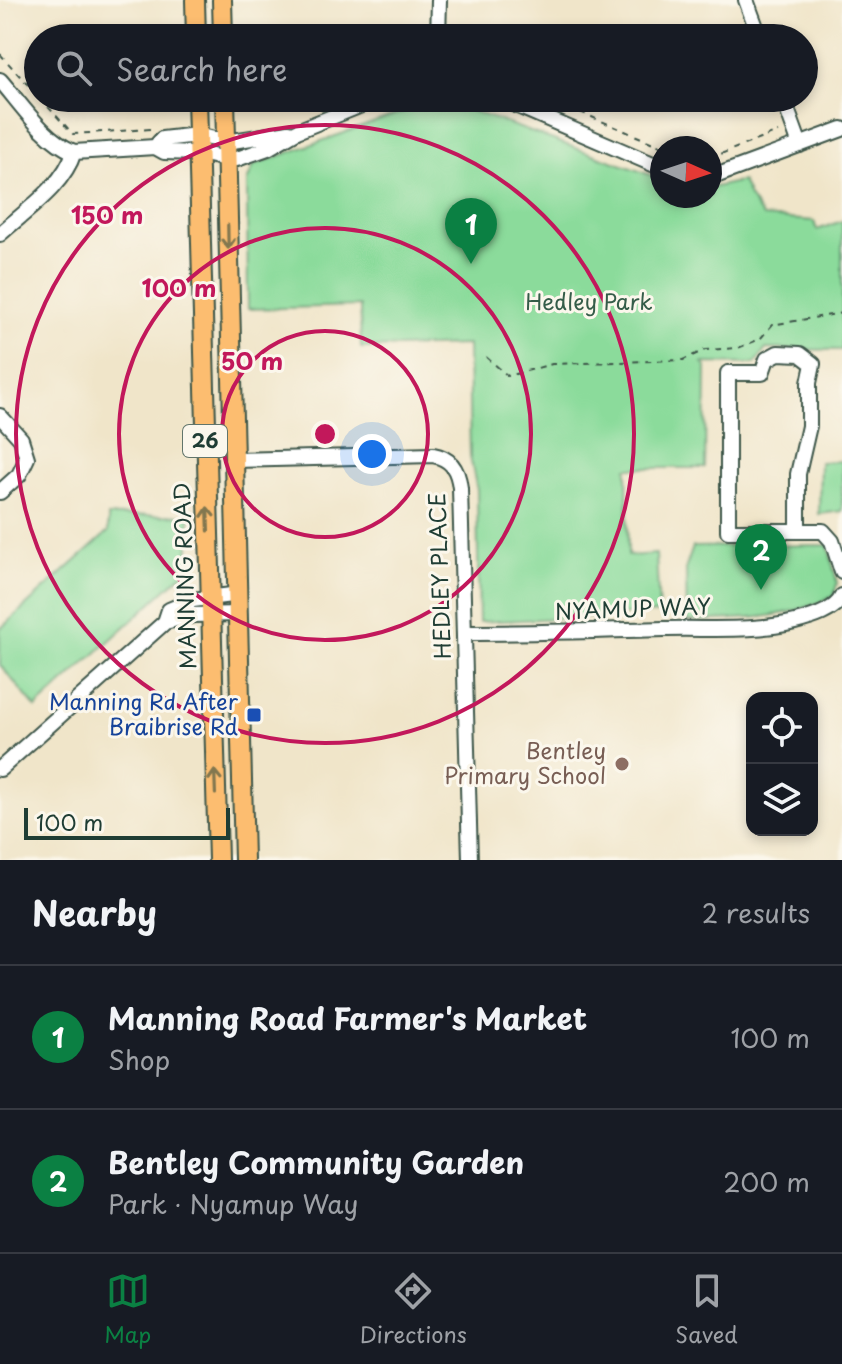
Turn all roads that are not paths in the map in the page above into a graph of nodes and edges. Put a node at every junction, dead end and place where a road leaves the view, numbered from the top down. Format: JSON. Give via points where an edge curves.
{"nodes":[{"id":1,"x":195,"y":0,"type":"edge"},
{"id":2,"x":222,"y":0,"type":"edge"},
{"id":3,"x":439,"y":0,"type":"edge"},
{"id":4,"x":746,"y":0,"type":"edge"},
{"id":5,"x":196,"y":24,"type":"edge"},
{"id":6,"x":223,"y":24,"type":"edge"},
{"id":7,"x":438,"y":24,"type":"edge"},
{"id":8,"x":755,"y":24,"type":"edge"},
{"id":9,"x":0,"y":80,"type":"edge"},
{"id":10,"x":24,"y":107,"type":"edge"},
{"id":11,"x":28,"y":112,"type":"edge"},
{"id":12,"x":197,"y":112,"type":"edge"},
{"id":13,"x":225,"y":112,"type":"edge"},
{"id":14,"x":344,"y":112,"type":"edge"},
{"id":15,"x":532,"y":112,"type":"edge"},
{"id":16,"x":788,"y":112,"type":"edge"},
{"id":17,"x":842,"y":129,"type":"edge"},
{"id":18,"x":198,"y":144,"type":"junction"},
{"id":19,"x":800,"y":145,"type":"junction"},
{"id":20,"x":226,"y":151,"type":"junction"},
{"id":21,"x":74,"y":152,"type":"junction"},
{"id":22,"x":650,"y":163,"type":"edge"},
{"id":23,"x":722,"y":174,"type":"edge"},
{"id":24,"x":0,"y":234,"type":"edge"},
{"id":25,"x":0,"y":416,"type":"edge"},
{"id":26,"x":235,"y":460,"type":"junction"},
{"id":27,"x":0,"y":492,"type":"edge"},
{"id":28,"x":798,"y":531,"type":"junction"},
{"id":29,"x":842,"y":572,"type":"edge"},
{"id":30,"x":239,"y":594,"type":"junction"},
{"id":31,"x":842,"y":596,"type":"edge"},
{"id":32,"x":210,"y":597,"type":"junction"},
{"id":33,"x":239,"y":614,"type":"junction"},
{"id":34,"x":210,"y":616,"type":"junction"},
{"id":35,"x":165,"y":622,"type":"junction"},
{"id":36,"x":465,"y":633,"type":"junction"},
{"id":37,"x":0,"y":769,"type":"edge"},
{"id":38,"x":218,"y":860,"type":"edge"},
{"id":39,"x":244,"y":860,"type":"edge"},
{"id":40,"x":470,"y":860,"type":"edge"}],
"edges":[{"from":1,"to":5,"type":"main road"},
{"from":2,"to":6,"type":"main road"},
{"from":3,"to":7,"type":"street"},
{"from":4,"to":8,"type":"street"},
{"from":9,"to":10,"type":"street"},
{"from":11,"to":21,"type":"street","via":[[51,138]]},
{"from":12,"to":18,"type":"main road","name":"MANNING ROAD","number":"26"},
{"from":13,"to":20,"type":"main road","number":"26"},
{"from":14,"to":20,"type":"street","via":[[246,156]]},
{"from":15,"to":22,"type":"street"},
{"from":16,"to":19,"type":"street"},
{"from":17,"to":19,"type":"street"},
{"from":18,"to":20,"type":"street"},
{"from":18,"to":21,"type":"street","via":[[162,139],[155,147]]},
{"from":32,"to":18,"type":"main road","name":"MANNING ROAD","number":"26","one_way":true},
{"from":19,"to":23,"type":"street"},
{"from":20,"to":26,"type":"main road","number":"26","one_way":true},
{"from":21,"to":24,"type":"street","via":[[59,181]]},
{"from":25,"to":27,"type":"street","via":[[21,439],[27,458],[19,475]]},
{"from":26,"to":30,"type":"main road","number":"26"},
{"from":26,"to":36,"type":"street","name":"HEDLEY PLACE","via":[[433,455],[447,459],[460,488]]},
{"from":28,"to":28,"type":"street","via":[[728,531],[728,373],[762,373],[767,359],[778,353],[800,354],[813,364],[809,426],[798,474]]},
{"from":28,"to":29,"type":"street","via":[[823,531]]},
{"from":30,"to":32,"type":"street"},
{"from":30,"to":33,"type":"main road","number":"26"},
{"from":31,"to":36,"type":"street","name":"NYAMUP WAY","via":[[831,608],[794,622],[750,628]]},
{"from":32,"to":34,"type":"main road","name":"MANNING ROAD","number":"26"},
{"from":32,"to":35,"type":"street","via":[[169,610]]},
{"from":33,"to":34,"type":"street"},
{"from":33,"to":39,"type":"main road","number":"26"},
{"from":34,"to":35,"type":"street"},
{"from":38,"to":34,"type":"main road","name":"MANNING ROAD","number":"26","one_way":true},
{"from":35,"to":37,"type":"street"},
{"from":36,"to":40,"type":"street","name":"HEDLEY PLACE"}]}
